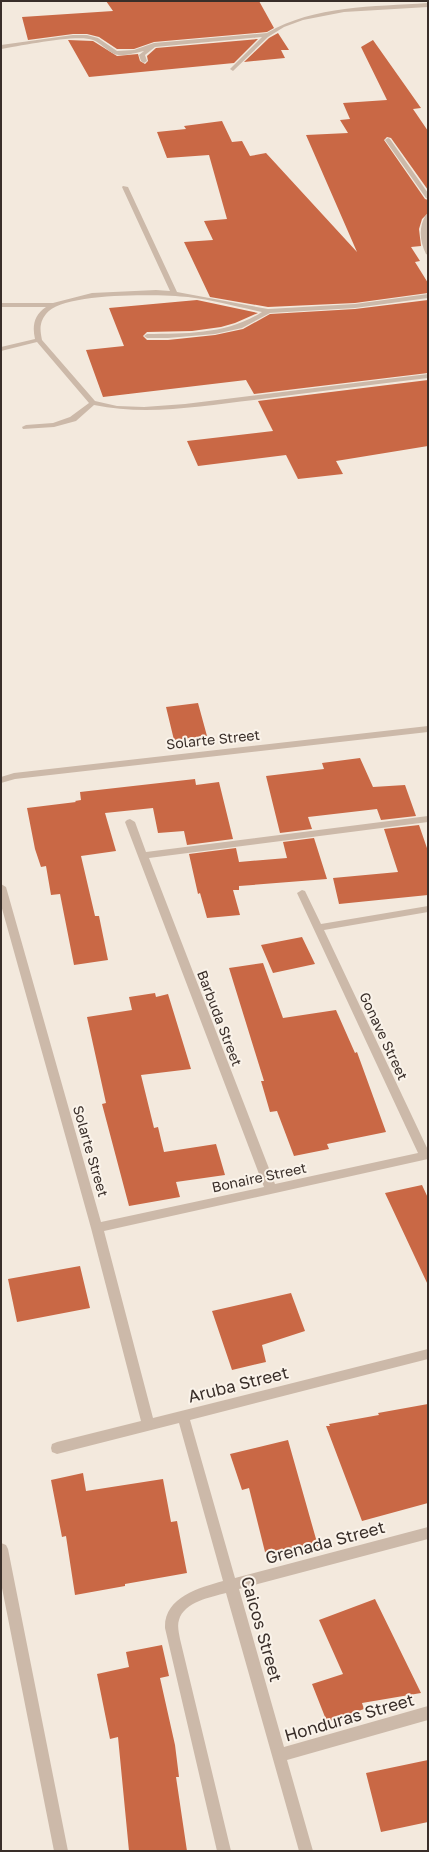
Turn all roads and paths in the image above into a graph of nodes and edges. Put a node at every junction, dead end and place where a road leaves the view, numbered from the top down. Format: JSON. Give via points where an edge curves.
{"nodes":[{"id":1,"x":428,"y":6,"type":"edge"},
{"id":2,"x":267,"y":35,"type":"junction"},
{"id":3,"x":154,"y":44,"type":"junction"},
{"id":4,"x":1,"y":47,"type":"edge"},
{"id":5,"x":144,"y":61,"type":"dead end"},
{"id":6,"x":233,"y":69,"type":"dead end"},
{"id":7,"x":388,"y":140,"type":"dead end"},
{"id":8,"x":125,"y":188,"type":"dead end"},
{"id":9,"x":428,"y":197,"type":"edge"},
{"id":10,"x":428,"y":216,"type":"edge"},
{"id":11,"x":428,"y":254,"type":"edge"},
{"id":12,"x":175,"y":294,"type":"junction"},
{"id":13,"x":428,"y":296,"type":"edge"},
{"id":14,"x":1,"y":305,"type":"edge"},
{"id":15,"x":53,"y":305,"type":"junction"},
{"id":16,"x":268,"y":311,"type":"junction"},
{"id":17,"x":147,"y":336,"type":"dead end"},
{"id":18,"x":39,"y":340,"type":"junction"},
{"id":19,"x":1,"y":349,"type":"edge"},
{"id":20,"x":428,"y":376,"type":"edge"},
{"id":21,"x":93,"y":403,"type":"junction"},
{"id":22,"x":26,"y":427,"type":"dead end"},
{"id":23,"x":428,"y":730,"type":"edge"},
{"id":24,"x":1,"y":780,"type":"edge"},
{"id":25,"x":428,"y":819,"type":"edge"},
{"id":26,"x":130,"y":822,"type":"dead end"},
{"id":27,"x":143,"y":856,"type":"junction"},
{"id":28,"x":1,"y":887,"type":"edge"},
{"id":29,"x":302,"y":893,"type":"dead end"},
{"id":30,"x":428,"y":909,"type":"edge"},
{"id":31,"x":318,"y":928,"type":"junction"},
{"id":32,"x":427,"y":1155,"type":"edge"},
{"id":33,"x":271,"y":1190,"type":"junction"},
{"id":34,"x":97,"y":1228,"type":"junction"},
{"id":35,"x":428,"y":1354,"type":"edge"},
{"id":36,"x":183,"y":1416,"type":"junction"},
{"id":37,"x":148,"y":1425,"type":"junction"},
{"id":38,"x":57,"y":1448,"type":"dead end"},
{"id":39,"x":428,"y":1533,"type":"edge"},
{"id":40,"x":1,"y":1549,"type":"edge"},
{"id":41,"x":231,"y":1585,"type":"junction"},
{"id":42,"x":428,"y":1713,"type":"edge"},
{"id":43,"x":279,"y":1755,"type":"junction"},
{"id":44,"x":61,"y":1851,"type":"edge"},
{"id":45,"x":224,"y":1851,"type":"edge"},
{"id":46,"x":306,"y":1851,"type":"edge"}],
"edges":[{"from":1,"to":2,"type":"street","via":[[329,12],[291,23]]},
{"from":2,"to":3,"type":"street"},
{"from":2,"to":6,"type":"street"},
{"from":3,"to":4,"type":"street","via":[[135,52],[116,53],[96,39],[73,37]]},
{"from":3,"to":5,"type":"street","via":[[142,55]]},
{"from":7,"to":9,"type":"street"},
{"from":8,"to":12,"type":"street"},
{"from":10,"to":11,"type":"street","via":[[424,222],[423,232]]},
{"from":12,"to":15,"type":"street","via":[[156,292],[92,295]]},
{"from":12,"to":16,"type":"street","via":[[210,298]]},
{"from":13,"to":16,"type":"street","via":[[355,306]]},
{"from":14,"to":15,"type":"street"},
{"from":15,"to":18,"type":"street","via":[[43,312],[36,327]]},
{"from":16,"to":17,"type":"street","via":[[235,328],[195,334]]},
{"from":18,"to":19,"type":"street"},
{"from":18,"to":21,"type":"street"},
{"from":20,"to":21,"type":"street","via":[[185,406],[138,409]]},
{"from":21,"to":22,"type":"street","via":[[73,419],[54,425]]},
{"from":23,"to":24,"type":"street","name":"Solarte Street","via":[[14,776]]},
{"from":25,"to":27,"type":"street"},
{"from":26,"to":27,"type":"street","name":"Barbuda Street"},
{"from":27,"to":33,"type":"street","name":"Barbuda Street"},
{"from":28,"to":34,"type":"street","name":"Solarte Street"},
{"from":29,"to":31,"type":"street","name":"Gonave Street"},
{"from":30,"to":31,"type":"street"},
{"from":31,"to":32,"type":"street","name":"Gonave Street"},
{"from":32,"to":33,"type":"street","name":"Bonaire Street"},
{"from":33,"to":34,"type":"street","name":"Bonaire Street"},
{"from":34,"to":37,"type":"street","name":"Solarte Street"},
{"from":35,"to":36,"type":"street","name":"Aruba Street"},
{"from":36,"to":37,"type":"street","name":"Aruba Street"},
{"from":36,"to":41,"type":"street","name":"Caicos Street"},
{"from":37,"to":38,"type":"street","name":"Aruba Street"},
{"from":39,"to":41,"type":"street","name":"Grenada Street"},
{"from":40,"to":44,"type":"street"},
{"from":41,"to":43,"type":"street","name":"Caicos Street"},
{"from":41,"to":45,"type":"street","name":"Grenada Street","via":[[187,1601],[176,1612],[171,1626]]},
{"from":42,"to":43,"type":"street","name":"Honduras Street"},
{"from":43,"to":46,"type":"street","name":"Caicos Street"}]}
